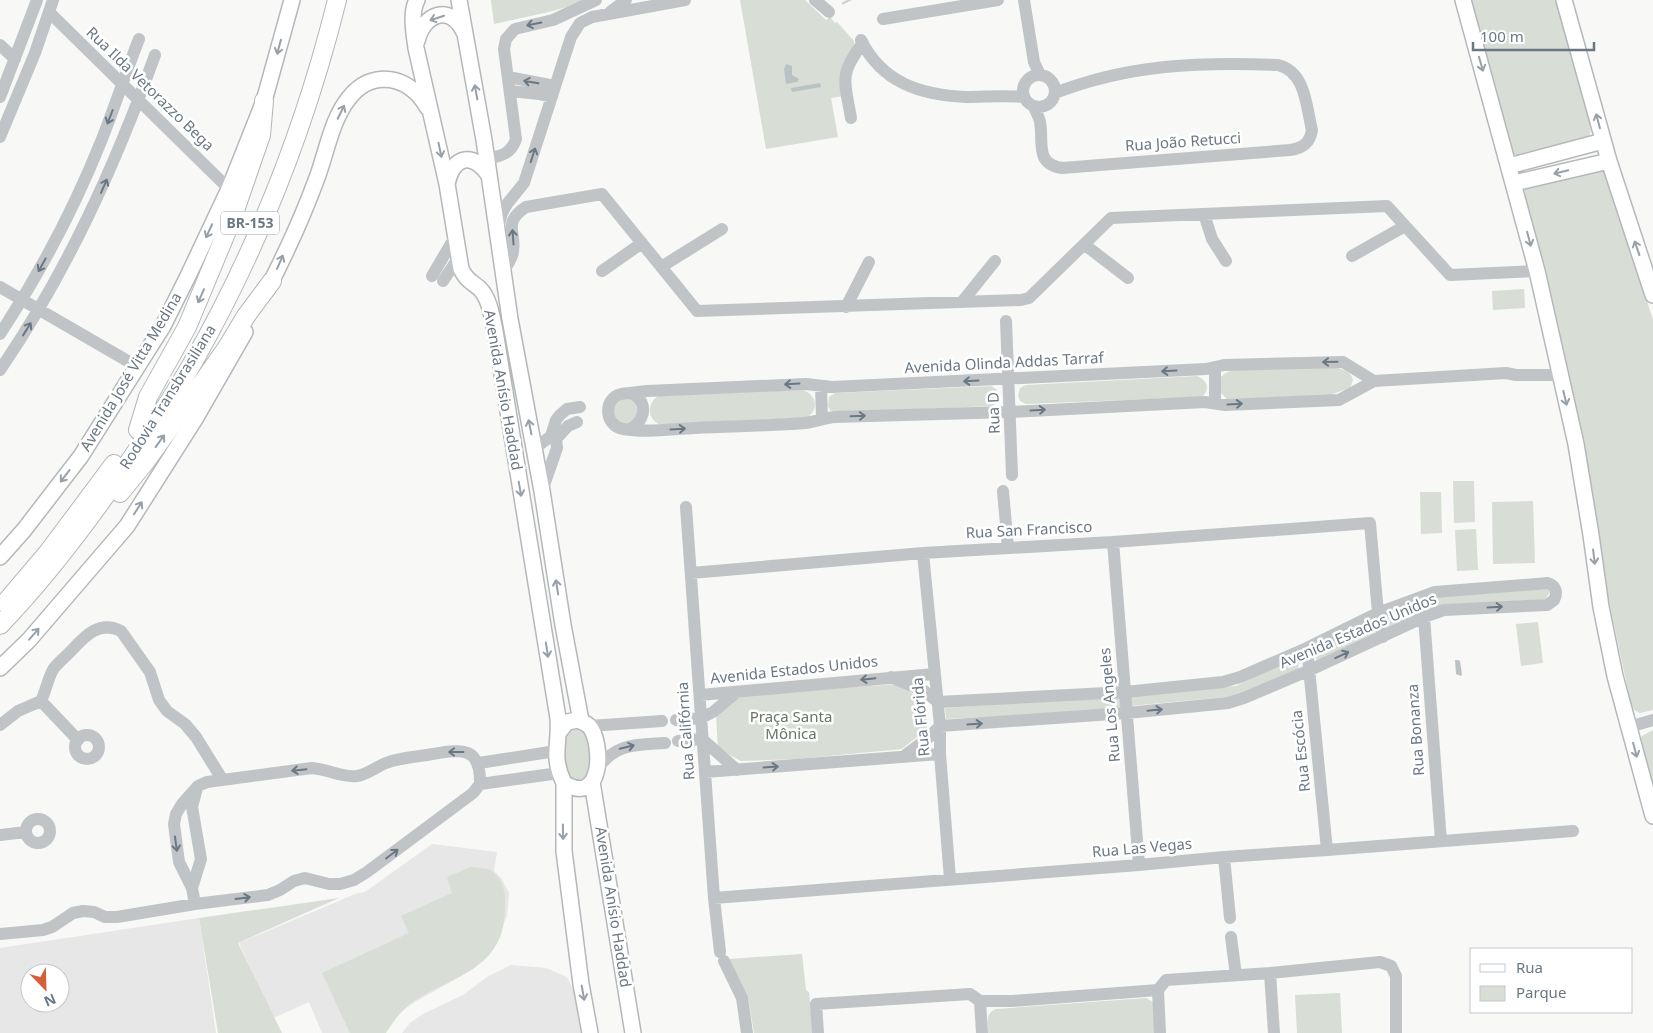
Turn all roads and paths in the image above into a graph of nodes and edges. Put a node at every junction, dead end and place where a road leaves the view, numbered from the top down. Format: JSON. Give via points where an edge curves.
{"nodes":[{"id":1,"x":37,"y":0,"type":"edge"},
{"id":2,"x":292,"y":0,"type":"edge"},
{"id":3,"x":325,"y":0,"type":"edge"},
{"id":4,"x":337,"y":0,"type":"edge"},
{"id":5,"x":417,"y":0,"type":"edge"},
{"id":6,"x":459,"y":0,"type":"edge"},
{"id":7,"x":626,"y":0,"type":"edge"},
{"id":8,"x":685,"y":0,"type":"edge"},
{"id":9,"x":815,"y":0,"type":"edge"},
{"id":10,"x":998,"y":0,"type":"edge"},
{"id":11,"x":1024,"y":0,"type":"edge"},
{"id":12,"x":1463,"y":0,"type":"edge"},
{"id":13,"x":1564,"y":0,"type":"edge"},
{"id":14,"x":51,"y":6,"type":"edge"},
{"id":15,"x":591,"y":7,"type":"edge"},
{"id":16,"x":828,"y":12,"type":"dead end"},
{"id":17,"x":569,"y":14,"type":"junction"},
{"id":18,"x":608,"y":14,"type":"junction"},
{"id":19,"x":883,"y":19,"type":"dead end"},
{"id":20,"x":577,"y":26,"type":"junction"},
{"id":21,"x":466,"y":35,"type":"junction"},
{"id":22,"x":139,"y":39,"type":"dead end"},
{"id":23,"x":0,"y":45,"type":"edge"},
{"id":24,"x":416,"y":48,"type":"junction"},
{"id":25,"x":155,"y":55,"type":"dead end"},
{"id":26,"x":14,"y":59,"type":"junction"},
{"id":27,"x":1035,"y":75,"type":"junction"},
{"id":28,"x":508,"y":77,"type":"junction"},
{"id":29,"x":122,"y":84,"type":"junction"},
{"id":30,"x":1055,"y":89,"type":"junction"},
{"id":31,"x":510,"y":91,"type":"junction"},
{"id":32,"x":554,"y":92,"type":"junction"},
{"id":33,"x":1023,"y":93,"type":"junction"},
{"id":34,"x":0,"y":97,"type":"edge"},
{"id":35,"x":138,"y":100,"type":"junction"},
{"id":36,"x":264,"y":101,"type":"junction"},
{"id":37,"x":1040,"y":106,"type":"junction"},
{"id":38,"x":433,"y":117,"type":"junction"},
{"id":39,"x":851,"y":118,"type":"dead end"},
{"id":40,"x":0,"y":137,"type":"edge"},
{"id":41,"x":484,"y":140,"type":"junction"},
{"id":42,"x":1603,"y":141,"type":"junction"},
{"id":43,"x":513,"y":147,"type":"junction"},
{"id":44,"x":1609,"y":161,"type":"junction"},
{"id":45,"x":482,"y":164,"type":"junction"},
{"id":46,"x":1509,"y":166,"type":"junction"},
{"id":47,"x":524,"y":183,"type":"junction"},
{"id":48,"x":447,"y":184,"type":"junction"},
{"id":49,"x":1514,"y":184,"type":"junction"},
{"id":50,"x":229,"y":189,"type":"junction"},
{"id":51,"x":526,"y":205,"type":"junction"},
{"id":52,"x":1204,"y":214,"type":"junction"},
{"id":53,"x":1405,"y":226,"type":"junction"},
{"id":54,"x":722,"y":229,"type":"dead end"},
{"id":55,"x":498,"y":230,"type":"junction"},
{"id":56,"x":455,"y":238,"type":"junction"},
{"id":57,"x":642,"y":243,"type":"junction"},
{"id":58,"x":1085,"y":245,"type":"junction"},
{"id":59,"x":1352,"y":256,"type":"dead end"},
{"id":60,"x":459,"y":257,"type":"junction"},
{"id":61,"x":995,"y":261,"type":"dead end"},
{"id":62,"x":1226,"y":261,"type":"dead end"},
{"id":63,"x":869,"y":262,"type":"dead end"},
{"id":64,"x":661,"y":267,"type":"junction"},
{"id":65,"x":602,"y":271,"type":"dead end"},
{"id":66,"x":1537,"y":271,"type":"junction"},
{"id":67,"x":504,"y":274,"type":"junction"},
{"id":68,"x":1128,"y":278,"type":"dead end"},
{"id":69,"x":272,"y":281,"type":"junction"},
{"id":70,"x":0,"y":287,"type":"edge"},
{"id":71,"x":479,"y":289,"type":"junction"},
{"id":72,"x":1653,"y":294,"type":"edge"},
{"id":73,"x":21,"y":300,"type":"junction"},
{"id":74,"x":962,"y":302,"type":"junction"},
{"id":75,"x":846,"y":307,"type":"junction"},
{"id":76,"x":39,"y":310,"type":"junction"},
{"id":77,"x":1006,"y":321,"type":"dead end"},
{"id":78,"x":0,"y":334,"type":"edge"},
{"id":79,"x":138,"y":367,"type":"junction"},
{"id":80,"x":1215,"y":367,"type":"junction"},
{"id":81,"x":0,"y":370,"type":"edge"},
{"id":82,"x":1559,"y":370,"type":"junction"},
{"id":83,"x":1009,"y":379,"type":"junction"},
{"id":84,"x":1374,"y":381,"type":"junction"},
{"id":85,"x":821,"y":386,"type":"junction"},
{"id":86,"x":630,"y":393,"type":"junction"},
{"id":87,"x":1215,"y":403,"type":"junction"},
{"id":88,"x":1010,"y":412,"type":"junction"},
{"id":89,"x":574,"y":416,"type":"dead end"},
{"id":90,"x":822,"y":419,"type":"junction"},
{"id":91,"x":630,"y":429,"type":"junction"},
{"id":92,"x":138,"y":430,"type":"junction"},
{"id":93,"x":554,"y":441,"type":"junction"},
{"id":94,"x":534,"y":449,"type":"junction"},
{"id":95,"x":1012,"y":475,"type":"dead end"},
{"id":96,"x":542,"y":490,"type":"junction"},
{"id":97,"x":1003,"y":491,"type":"dead end"},
{"id":98,"x":686,"y":507,"type":"dead end"},
{"id":99,"x":1113,"y":542,"type":"junction"},
{"id":100,"x":1008,"y":548,"type":"junction"},
{"id":101,"x":923,"y":553,"type":"junction"},
{"id":102,"x":0,"y":557,"type":"edge"},
{"id":103,"x":691,"y":573,"type":"junction"},
{"id":104,"x":7,"y":608,"type":"edge"},
{"id":105,"x":1378,"y":614,"type":"junction"},
{"id":106,"x":1424,"y":617,"type":"junction"},
{"id":107,"x":0,"y":625,"type":"edge"},
{"id":108,"x":1383,"y":636,"type":"junction"},
{"id":109,"x":1306,"y":648,"type":"junction"},
{"id":110,"x":0,"y":668,"type":"edge"},
{"id":111,"x":1310,"y":670,"type":"junction"},
{"id":112,"x":934,"y":674,"type":"junction"},
{"id":113,"x":891,"y":677,"type":"junction"},
{"id":114,"x":737,"y":692,"type":"junction"},
{"id":115,"x":1125,"y":692,"type":"junction"},
{"id":116,"x":700,"y":695,"type":"junction"},
{"id":117,"x":40,"y":701,"type":"junction"},
{"id":118,"x":938,"y":702,"type":"junction"},
{"id":119,"x":1127,"y":713,"type":"junction"},
{"id":120,"x":701,"y":718,"type":"junction"},
{"id":121,"x":676,"y":720,"type":"dead end"},
{"id":122,"x":1653,"y":720,"type":"edge"},
{"id":123,"x":662,"y":721,"type":"dead end"},
{"id":124,"x":585,"y":724,"type":"junction"},
{"id":125,"x":0,"y":725,"type":"edge"},
{"id":126,"x":940,"y":726,"type":"junction"},
{"id":127,"x":1629,"y":727,"type":"junction"},
{"id":128,"x":559,"y":732,"type":"junction"},
{"id":129,"x":702,"y":739,"type":"junction"},
{"id":130,"x":78,"y":740,"type":"dead end"},
{"id":131,"x":678,"y":742,"type":"dead end"},
{"id":132,"x":664,"y":743,"type":"dead end"},
{"id":133,"x":556,"y":751,"type":"junction"},
{"id":134,"x":940,"y":754,"type":"junction"},
{"id":135,"x":519,"y":757,"type":"junction"},
{"id":136,"x":903,"y":757,"type":"junction"},
{"id":137,"x":479,"y":763,"type":"junction"},
{"id":138,"x":737,"y":770,"type":"junction"},
{"id":139,"x":705,"y":772,"type":"junction"},
{"id":140,"x":594,"y":775,"type":"junction"},
{"id":141,"x":222,"y":778,"type":"junction"},
{"id":142,"x":562,"y":778,"type":"junction"},
{"id":143,"x":522,"y":779,"type":"junction"},
{"id":144,"x":480,"y":784,"type":"junction"},
{"id":145,"x":198,"y":786,"type":"junction"},
{"id":146,"x":1653,"y":816,"type":"edge"},
{"id":147,"x":176,"y":817,"type":"junction"},
{"id":148,"x":194,"y":817,"type":"junction"},
{"id":149,"x":1573,"y":831,"type":"dead end"},
{"id":150,"x":26,"y":832,"type":"dead end"},
{"id":151,"x":0,"y":835,"type":"edge"},
{"id":152,"x":1441,"y":841,"type":"junction"},
{"id":153,"x":1328,"y":850,"type":"junction"},
{"id":154,"x":1224,"y":857,"type":"junction"},
{"id":155,"x":1139,"y":865,"type":"junction"},
{"id":156,"x":182,"y":870,"type":"junction"},
{"id":157,"x":198,"y":873,"type":"junction"},
{"id":158,"x":950,"y":879,"type":"junction"},
{"id":159,"x":192,"y":888,"type":"junction"},
{"id":160,"x":714,"y":898,"type":"junction"},
{"id":161,"x":195,"y":904,"type":"junction"},
{"id":162,"x":1230,"y":918,"type":"dead end"},
{"id":163,"x":0,"y":934,"type":"edge"},
{"id":164,"x":1231,"y":937,"type":"dead end"},
{"id":165,"x":1270,"y":972,"type":"junction"},
{"id":166,"x":1236,"y":975,"type":"junction"},
{"id":167,"x":1158,"y":990,"type":"junction"},
{"id":168,"x":980,"y":1001,"type":"junction"},
{"id":169,"x":590,"y":1033,"type":"edge"},
{"id":170,"x":633,"y":1033,"type":"edge"},
{"id":171,"x":747,"y":1033,"type":"edge"},
{"id":172,"x":818,"y":1033,"type":"edge"},
{"id":173,"x":982,"y":1033,"type":"edge"},
{"id":174,"x":1160,"y":1033,"type":"edge"},
{"id":175,"x":1274,"y":1033,"type":"edge"},
{"id":176,"x":1396,"y":1033,"type":"edge"}],
"edges":[{"from":1,"to":26,"type":"street"},
{"from":2,"to":36,"type":"main road","name":"Avenida José Vitta Medina","one_way":true},
{"from":3,"to":92,"type":"highway","name":"Rodovia Transbrasiliana","number":"BR-153","via":[[296,105],[253,216],[216,296]]},
{"from":4,"to":104,"type":"highway","name":"Rodovia Transbrasiliana","number":"BR-153","via":[[315,82],[286,167],[260,230],[213,326],[174,394],[99,506],[60,557]]},
{"from":5,"to":24,"type":"main road","name":"Avenida Anísio Haddad","via":[[413,26]]},
{"from":6,"to":21,"type":"main road","name":"Avenida Anísio Haddad"},
{"from":7,"to":18,"type":"street"},
{"from":8,"to":18,"type":"street"},
{"from":9,"to":16,"type":"street"},
{"from":10,"to":19,"type":"street"},
{"from":11,"to":27,"type":"street"},
{"from":12,"to":46,"type":"main road","one_way":true},
{"from":42,"to":13,"type":"main road","one_way":true},
{"from":14,"to":29,"type":"street","name":"Rua Ilda Vetorazzo Bega"},
{"from":14,"to":40,"type":"street"},
{"from":15,"to":17,"type":"street"},
{"from":15,"to":18,"type":"street"},
{"from":15,"to":20,"type":"street"},
{"from":17,"to":20,"type":"street","via":[[577,19]]},
{"from":17,"to":28,"type":"street","one_way":true,"via":[[515,29],[510,34],[504,49]]},
{"from":20,"to":32,"type":"street"},
{"from":21,"to":24,"type":"main road","one_way":true,"via":[[451,15],[432,17],[419,32]]},
{"from":41,"to":21,"type":"main road","name":"Avenida Anísio Haddad","one_way":true},
{"from":22,"to":29,"type":"street"},
{"from":23,"to":26,"type":"street"},
{"from":24,"to":38,"type":"main road","name":"Avenida Anísio Haddad"},
{"from":25,"to":35,"type":"street"},
{"from":26,"to":34,"type":"street"},
{"from":27,"to":30,"type":"street","via":[[1049,78]]},
{"from":27,"to":33,"type":"street","via":[[1025,82]]},
{"from":28,"to":31,"type":"street"},
{"from":32,"to":28,"type":"street","one_way":true},
{"from":29,"to":35,"type":"street","name":"Rua Ilda Vetorazzo Bega"},
{"from":29,"to":73,"type":"street","one_way":true,"via":[[78,194]]},
{"from":30,"to":37,"type":"street","via":[[1052,101]]},
{"from":30,"to":37,"type":"street","name":"Rua João Retucci","via":[[1165,66],[1278,65],[1286,67],[1298,78],[1312,130],[1310,139],[1298,149],[1062,168],[1046,161],[1041,151]]},
{"from":31,"to":32,"type":"street"},
{"from":31,"to":43,"type":"street","via":[[516,140]]},
{"from":47,"to":32,"type":"street","one_way":true},
{"from":33,"to":37,"type":"street","via":[[1028,104]]},
{"from":33,"to":39,"type":"street","via":[[965,97],[902,84],[876,64],[862,42],[844,77]]},
{"from":35,"to":50,"type":"street","name":"Rua Ilda Vetorazzo Bega"},
{"from":76,"to":35,"type":"street","one_way":true,"via":[[90,215]]},
{"from":36,"to":50,"type":"main road","name":"Avenida José Vitta Medina"},
{"from":36,"to":92,"type":"highway","one_way":true,"via":[[261,135],[232,219],[187,327],[148,397]]},
{"from":38,"to":48,"type":"main road","name":"Avenida Anísio Haddad","one_way":true},
{"from":69,"to":38,"type":"main road","one_way":true,"via":[[317,176],[341,109],[357,88],[375,81],[398,81],[422,97]]},
{"from":41,"to":43,"type":"street","via":[[495,149]]},
{"from":41,"to":45,"type":"main road","name":"Avenida Anísio Haddad"},
{"from":42,"to":44,"type":"main road"},
{"from":42,"to":46,"type":"main road"},
{"from":43,"to":45,"type":"street","via":[[504,155]]},
{"from":44,"to":49,"type":"main road","one_way":true},
{"from":72,"to":44,"type":"main road","one_way":true},
{"from":45,"to":48,"type":"main road","via":[[465,160],[455,164]]},
{"from":45,"to":55,"type":"main road","name":"Avenida Anísio Haddad"},
{"from":46,"to":49,"type":"main road"},
{"from":47,"to":51,"type":"street","via":[[519,198]]},
{"from":47,"to":55,"type":"street","via":[[502,213]]},
{"from":48,"to":56,"type":"main road","name":"Avenida Anísio Haddad"},
{"from":49,"to":66,"type":"main road","one_way":true},
{"from":50,"to":79,"type":"main road","name":"Avenida José Vitta Medina","one_way":true,"via":[[163,326]]},
{"from":51,"to":57,"type":"street","via":[[560,197],[564,200],[602,194]]},
{"from":67,"to":51,"type":"street","one_way":true,"via":[[513,249],[513,220]]},
{"from":52,"to":53,"type":"street","via":[[1387,206]]},
{"from":52,"to":58,"type":"street","via":[[1111,218]]},
{"from":52,"to":62,"type":"street","via":[[1212,239]]},
{"from":53,"to":59,"type":"street"},
{"from":53,"to":66,"type":"street","via":[[1450,275]]},
{"from":54,"to":64,"type":"street"},
{"from":55,"to":67,"type":"main road","name":"Avenida Anísio Haddad"},
{"from":56,"to":60,"type":"main road","name":"Avenida Anísio Haddad"},
{"from":56,"to":60,"type":"street","via":[[438,279]]},
{"from":57,"to":64,"type":"street"},
{"from":57,"to":65,"type":"street"},
{"from":58,"to":68,"type":"street"},
{"from":58,"to":74,"type":"street","via":[[1029,298]]},
{"from":60,"to":71,"type":"main road","name":"Avenida Anísio Haddad","via":[[467,280]]},
{"from":61,"to":74,"type":"street"},
{"from":63,"to":75,"type":"street"},
{"from":64,"to":75,"type":"street","via":[[697,311]]},
{"from":66,"to":82,"type":"main road"},
{"from":67,"to":71,"type":"main road","via":[[493,286]]},
{"from":94,"to":67,"type":"main road","name":"Avenida Anísio Haddad","one_way":true},
{"from":104,"to":69,"type":"highway","one_way":true,"via":[[38,593],[146,461]]},
{"from":110,"to":69,"type":"main road","one_way":true,"via":[[29,640],[126,526],[235,352]]},
{"from":70,"to":73,"type":"street"},
{"from":71,"to":128,"type":"main road","name":"Avenida Anísio Haddad","one_way":true,"via":[[488,303],[495,331]]},
{"from":73,"to":76,"type":"street"},
{"from":73,"to":78,"type":"street"},
{"from":74,"to":75,"type":"street"},
{"from":76,"to":79,"type":"street"},
{"from":81,"to":76,"type":"street","one_way":true},
{"from":77,"to":83,"type":"street","name":"Rua D"},
{"from":79,"to":102,"type":"main road","name":"Avenida José Vitta Medina","one_way":true,"via":[[80,456]]},
{"from":80,"to":83,"type":"street","name":"Avenida Olinda Addas Tarraf","one_way":true},
{"from":84,"to":80,"type":"street","name":"Avenida Olinda Addas Tarraf","one_way":true,"via":[[1344,362],[1224,364]]},
{"from":80,"to":87,"type":"street"},
{"from":82,"to":84,"type":"street","via":[[1516,369],[1506,373]]},
{"from":82,"to":127,"type":"main road","one_way":true,"via":[[1576,444],[1601,607]]},
{"from":83,"to":85,"type":"street","name":"Avenida Olinda Addas Tarraf","one_way":true},
{"from":83,"to":88,"type":"street","name":"Rua D"},
{"from":87,"to":84,"type":"street","one_way":true,"via":[[1339,400]]},
{"from":85,"to":86,"type":"street","name":"Avenida Olinda Addas Tarraf","one_way":true,"via":[[806,384]]},
{"from":85,"to":90,"type":"street"},
{"from":86,"to":91,"type":"street","via":[[642,403],[644,411],[642,419]]},
{"from":86,"to":91,"type":"street","via":[[614,397],[607,411],[614,425]]},
{"from":88,"to":87,"type":"street","one_way":true},
{"from":90,"to":88,"type":"street","one_way":true},
{"from":88,"to":95,"type":"street","name":"Rua D"},
{"from":89,"to":93,"type":"street","via":[[565,433]]},
{"from":91,"to":90,"type":"street","one_way":true},
{"from":92,"to":104,"type":"highway","name":"Rodovia Transbrasiliana","number":"BR-153"},
{"from":93,"to":94,"type":"street"},
{"from":93,"to":96,"type":"street"},
{"from":94,"to":96,"type":"main road","name":"Avenida Anísio Haddad"},
{"from":124,"to":96,"type":"main road","name":"Avenida Anísio Haddad","one_way":true},
{"from":97,"to":100,"type":"street"},
{"from":98,"to":103,"type":"street","name":"Rua Califórnia"},
{"from":99,"to":100,"type":"street","name":"Rua San Francisco"},
{"from":99,"to":105,"type":"street","name":"Rua San Francisco","via":[[1370,523]]},
{"from":99,"to":115,"type":"street","name":"Rua Los Angeles"},
{"from":100,"to":101,"type":"street","name":"Rua San Francisco"},
{"from":101,"to":103,"type":"street","name":"Rua San Francisco"},
{"from":101,"to":112,"type":"street","name":"Rua Flórida"},
{"from":103,"to":116,"type":"street","name":"Rua Califórnia"},
{"from":104,"to":107,"type":"highway","name":"Rodovia Transbrasiliana","number":"BR-153"},
{"from":106,"to":105,"type":"street","name":"Avenida Estados Unidos","one_way":true,"via":[[1444,610],[1547,605],[1554,600],[1556,590],[1548,583],[1435,592]]},
{"from":105,"to":108,"type":"street"},
{"from":105,"to":109,"type":"street","name":"Avenida Estados Unidos"},
{"from":106,"to":108,"type":"street","name":"Avenida Estados Unidos"},
{"from":106,"to":152,"type":"street","name":"Rua Bonanza"},
{"from":111,"to":108,"type":"street","name":"Avenida Estados Unidos","one_way":true},
{"from":109,"to":111,"type":"street","name":"Rua Escócia"},
{"from":109,"to":115,"type":"street","name":"Avenida Estados Unidos","via":[[1223,682]]},
{"from":119,"to":111,"type":"street","name":"Avenida Estados Unidos","one_way":true,"via":[[1228,702]]},
{"from":111,"to":153,"type":"street","name":"Rua Escócia"},
{"from":112,"to":113,"type":"street","name":"Avenida Estados Unidos"},
{"from":112,"to":118,"type":"street","name":"Rua Flórida"},
{"from":113,"to":114,"type":"street","name":"Avenida Estados Unidos","one_way":true},
{"from":113,"to":118,"type":"street","name":"Avenida Estados Unidos","via":[[924,691]]},
{"from":114,"to":116,"type":"street","name":"Avenida Estados Unidos"},
{"from":114,"to":120,"type":"street"},
{"from":115,"to":118,"type":"street","name":"Avenida Estados Unidos"},
{"from":115,"to":119,"type":"street","name":"Rua Los Angeles"},
{"from":116,"to":120,"type":"street","name":"Rua Califórnia"},
{"from":117,"to":125,"type":"street","via":[[18,711]]},
{"from":117,"to":130,"type":"street"},
{"from":117,"to":141,"type":"street","via":[[54,669],[86,636],[105,626],[115,628],[121,631],[150,672],[159,700],[196,737]]},
{"from":118,"to":126,"type":"street","name":"Rua Flórida"},
{"from":126,"to":119,"type":"street","name":"Avenida Estados Unidos","one_way":true},
{"from":119,"to":155,"type":"street","name":"Rua Los Angeles"},
{"from":120,"to":121,"type":"street"},
{"from":120,"to":129,"type":"street","name":"Rua Califórnia"},
{"from":122,"to":127,"type":"street"},
{"from":123,"to":124,"type":"street"},
{"from":124,"to":128,"type":"main road","via":[[578,720],[567,722]]},
{"from":124,"to":140,"type":"main road","name":"Avenida Anísio Haddad","via":[[596,749]]},
{"from":126,"to":134,"type":"street","name":"Rua Flórida"},
{"from":126,"to":136,"type":"street"},
{"from":127,"to":146,"type":"main road","one_way":true},
{"from":128,"to":133,"type":"main road","name":"Avenida Anísio Haddad"},
{"from":129,"to":131,"type":"street"},
{"from":129,"to":138,"type":"street"},
{"from":129,"to":139,"type":"street","name":"Rua Califórnia"},
{"from":140,"to":132,"type":"street","one_way":true,"via":[[605,758],[621,748]]},
{"from":133,"to":135,"type":"street"},
{"from":133,"to":142,"type":"main road","name":"Avenida Anísio Haddad"},
{"from":134,"to":136,"type":"street"},
{"from":134,"to":158,"type":"street","name":"Rua Flórida"},
{"from":135,"to":137,"type":"street"},
{"from":135,"to":143,"type":"street"},
{"from":138,"to":136,"type":"street","one_way":true},
{"from":137,"to":141,"type":"street","one_way":true,"via":[[470,754],[453,751],[392,761],[359,776],[312,768]]},
{"from":137,"to":144,"type":"street"},
{"from":138,"to":139,"type":"street"},
{"from":139,"to":160,"type":"street","name":"Rua Califórnia"},
{"from":140,"to":142,"type":"main road","via":[[584,789],[576,789]]},
{"from":140,"to":170,"type":"main road","name":"Avenida Anísio Haddad"},
{"from":141,"to":145,"type":"street"},
{"from":142,"to":143,"type":"street"},
{"from":142,"to":169,"type":"main road","name":"Avenida Anísio Haddad","one_way":true,"via":[[564,851]]},
{"from":143,"to":144,"type":"street"},
{"from":161,"to":144,"type":"street","one_way":true,"via":[[268,895],[305,878],[329,884],[354,880],[473,793]]},
{"from":145,"to":147,"type":"street","via":[[182,804]]},
{"from":145,"to":148,"type":"street","via":[[193,801]]},
{"from":147,"to":148,"type":"street"},
{"from":147,"to":156,"type":"street","one_way":true,"via":[[175,836]]},
{"from":148,"to":157,"type":"street","via":[[201,859]]},
{"from":149,"to":152,"type":"street","name":"Rua Las Vegas"},
{"from":150,"to":151,"type":"street"},
{"from":152,"to":153,"type":"street","name":"Rua Las Vegas"},
{"from":153,"to":154,"type":"street","name":"Rua Las Vegas"},
{"from":154,"to":155,"type":"street","name":"Rua Las Vegas"},
{"from":154,"to":162,"type":"street"},
{"from":155,"to":158,"type":"street","name":"Rua Las Vegas"},
{"from":156,"to":157,"type":"street"},
{"from":156,"to":159,"type":"street"},
{"from":157,"to":159,"type":"street"},
{"from":158,"to":160,"type":"street","name":"Rua Las Vegas"},
{"from":159,"to":161,"type":"street"},
{"from":160,"to":171,"type":"street","name":"Rua Califórnia","via":[[722,956],[742,998]]},
{"from":161,"to":163,"type":"street","via":[[117,918],[83,911],[43,930]]},
{"from":164,"to":166,"type":"street"},
{"from":165,"to":166,"type":"street"},
{"from":165,"to":175,"type":"street"},
{"from":165,"to":176,"type":"street","via":[[1380,962],[1391,966],[1396,976]]},
{"from":166,"to":167,"type":"street","via":[[1166,980]]},
{"from":167,"to":168,"type":"street"},
{"from":167,"to":174,"type":"street"},
{"from":168,"to":172,"type":"street","via":[[970,994],[816,1004]]},
{"from":168,"to":173,"type":"street"}]}
